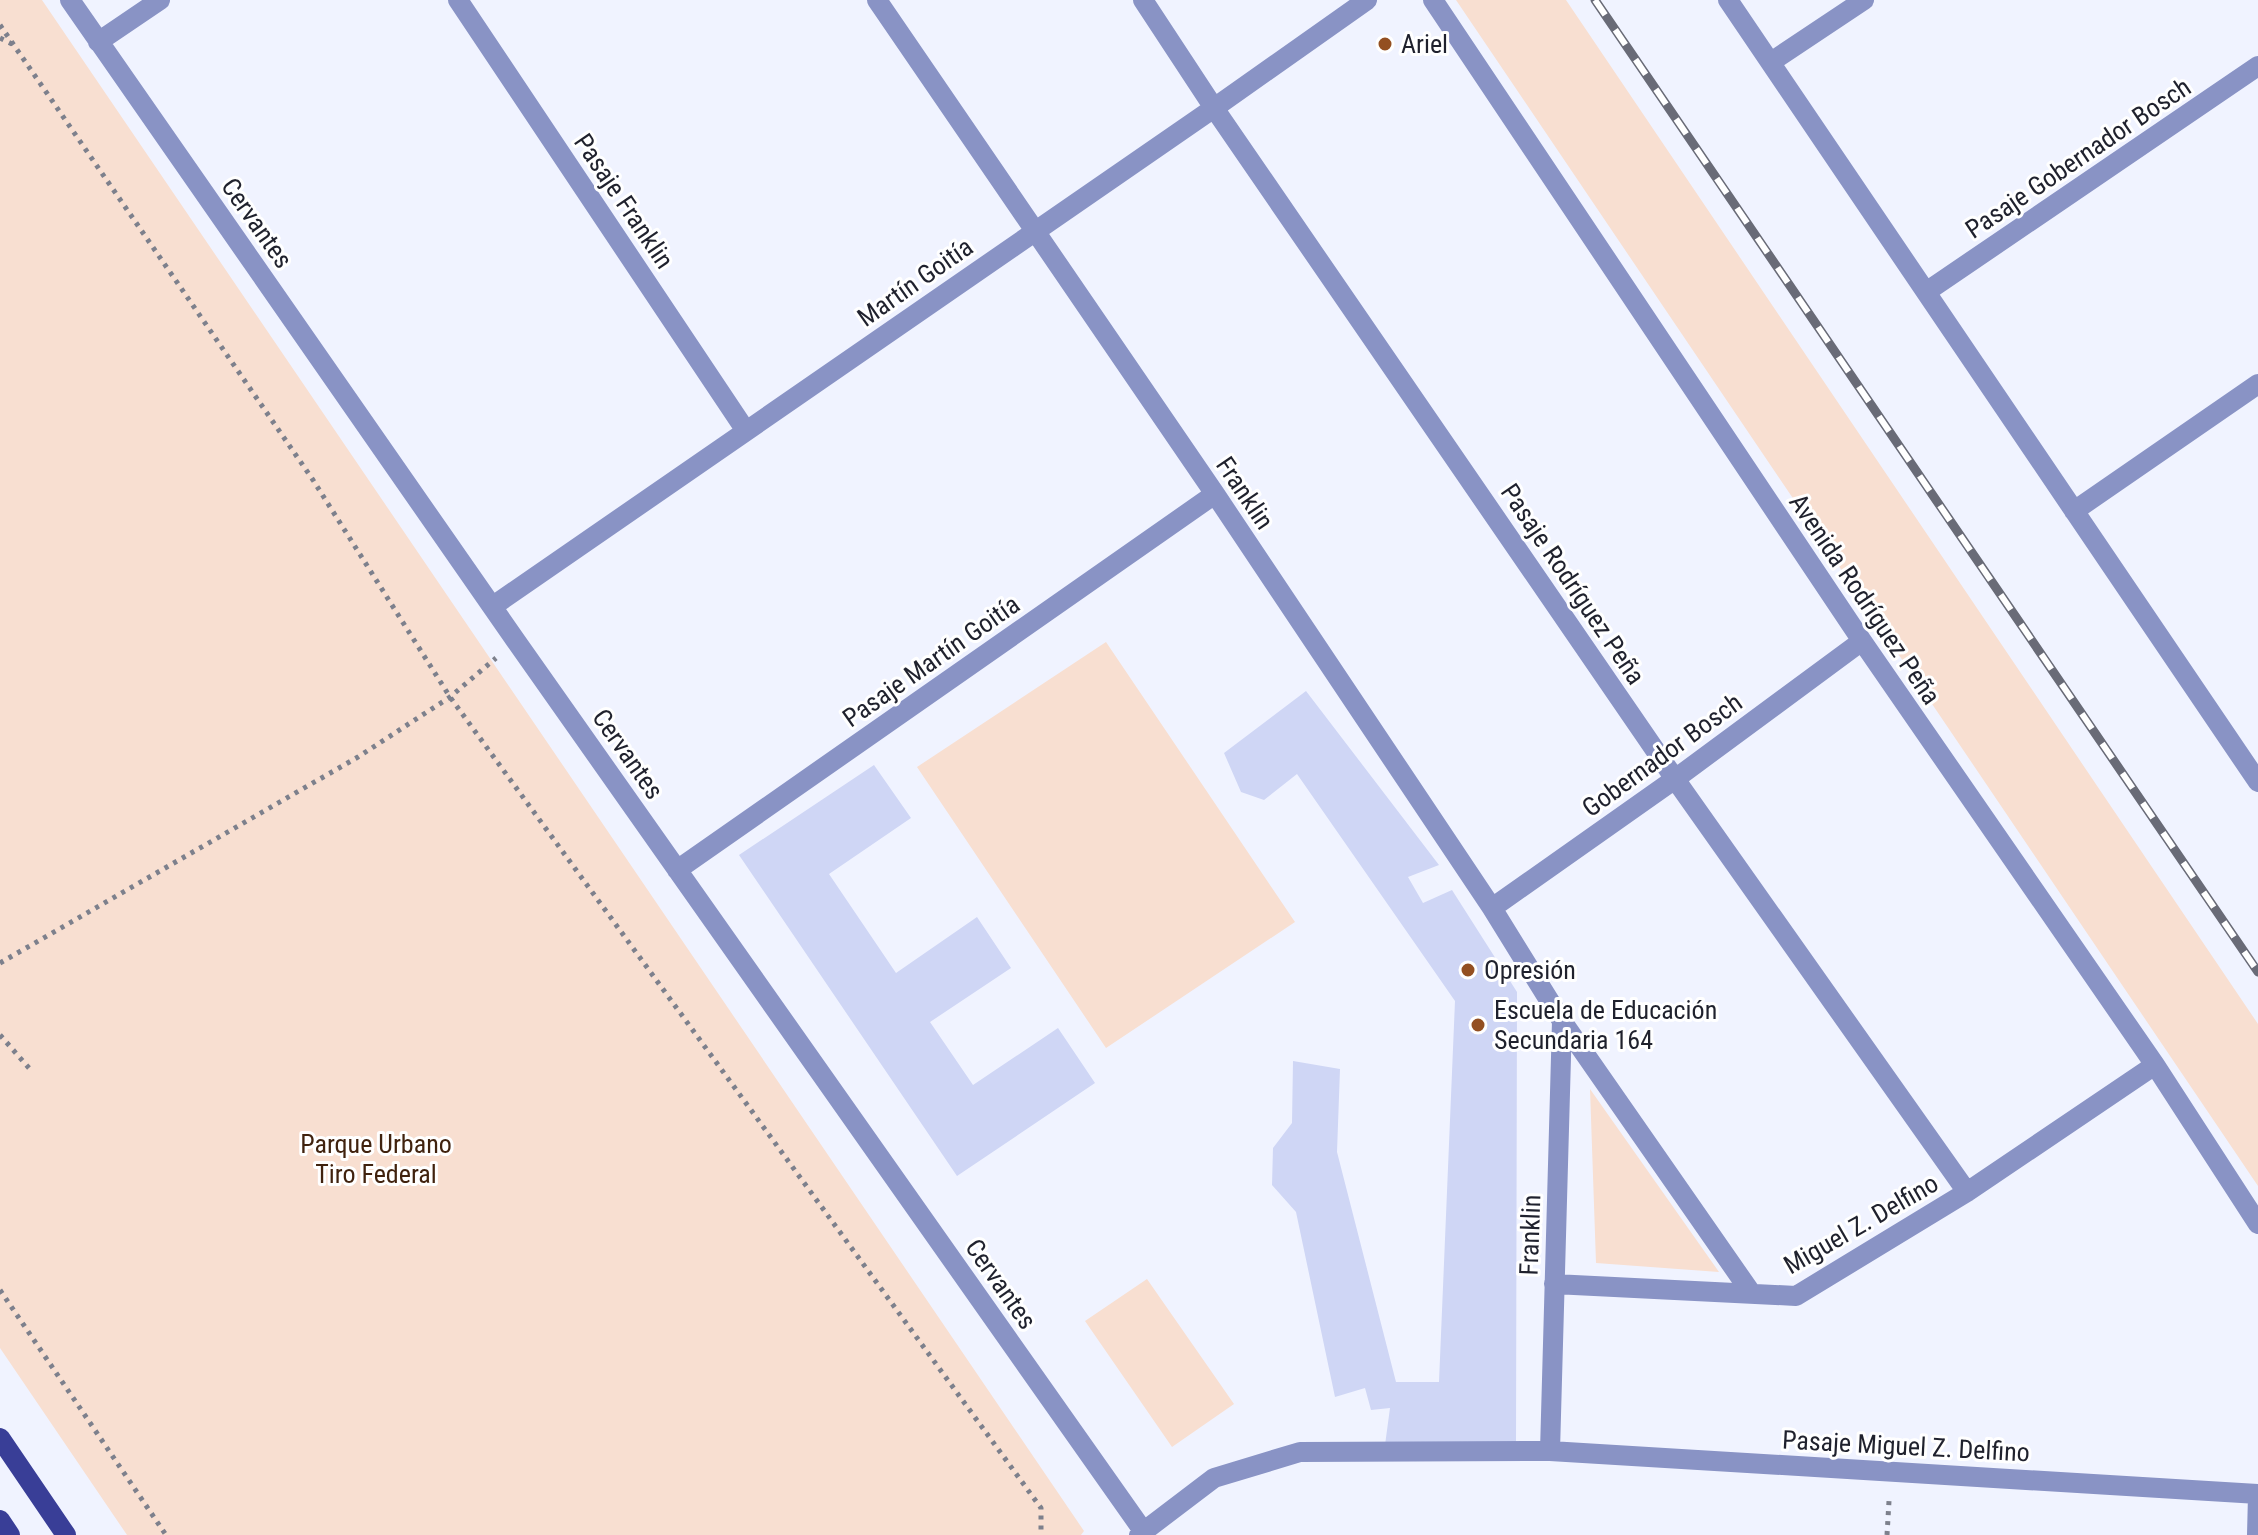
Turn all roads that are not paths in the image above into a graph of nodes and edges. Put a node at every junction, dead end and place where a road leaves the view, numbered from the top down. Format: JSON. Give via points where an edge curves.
{"nodes":[{"id":1,"x":70,"y":0,"type":"edge"},
{"id":2,"x":160,"y":0,"type":"edge"},
{"id":3,"x":458,"y":0,"type":"edge"},
{"id":4,"x":877,"y":0,"type":"edge"},
{"id":5,"x":1143,"y":0,"type":"edge"},
{"id":6,"x":1367,"y":0,"type":"edge"},
{"id":7,"x":1433,"y":0,"type":"edge"},
{"id":8,"x":1728,"y":0,"type":"edge"},
{"id":9,"x":1864,"y":0,"type":"edge"},
{"id":10,"x":98,"y":42,"type":"junction"},
{"id":11,"x":1771,"y":62,"type":"junction"},
{"id":12,"x":2258,"y":66,"type":"edge"},
{"id":13,"x":1214,"y":108,"type":"junction"},
{"id":14,"x":1034,"y":232,"type":"junction"},
{"id":15,"x":1926,"y":292,"type":"junction"},
{"id":16,"x":2258,"y":384,"type":"edge"},
{"id":17,"x":746,"y":431,"type":"junction"},
{"id":18,"x":1215,"y":494,"type":"junction"},
{"id":19,"x":2074,"y":511,"type":"junction"},
{"id":20,"x":493,"y":606,"type":"junction"},
{"id":21,"x":1862,"y":641,"type":"junction"},
{"id":22,"x":1675,"y":779,"type":"junction"},
{"id":23,"x":2258,"y":782,"type":"edge"},
{"id":24,"x":677,"y":870,"type":"junction"},
{"id":25,"x":1492,"y":908,"type":"junction"},
{"id":26,"x":1562,"y":1021,"type":"junction"},
{"id":27,"x":2155,"y":1065,"type":"junction"},
{"id":28,"x":1967,"y":1192,"type":"junction"},
{"id":29,"x":2258,"y":1224,"type":"edge"},
{"id":30,"x":1554,"y":1284,"type":"junction"},
{"id":31,"x":1752,"y":1294,"type":"junction"},
{"id":32,"x":0,"y":1438,"type":"edge"},
{"id":33,"x":1550,"y":1451,"type":"junction"},
{"id":34,"x":2258,"y":1495,"type":"edge"},
{"id":35,"x":0,"y":1520,"type":"edge"},
{"id":36,"x":1143,"y":1533,"type":"edge"},
{"id":37,"x":10,"y":1535,"type":"edge"},
{"id":38,"x":66,"y":1535,"type":"edge"},
{"id":39,"x":2257,"y":1535,"type":"edge"}],
"edges":[{"from":1,"to":10,"type":"street","name":"Cervantes"},
{"from":2,"to":10,"type":"street"},
{"from":3,"to":17,"type":"street","name":"Pasaje Franklin"},
{"from":4,"to":14,"type":"street","name":"Franklin"},
{"from":5,"to":13,"type":"street","name":"Pasaje Rodríguez Peña"},
{"from":6,"to":13,"type":"street","name":"Martín Goitía"},
{"from":7,"to":21,"type":"street","name":"Avenida Rodríguez Peña"},
{"from":8,"to":11,"type":"street"},
{"from":9,"to":11,"type":"street"},
{"from":10,"to":20,"type":"street","name":"Cervantes"},
{"from":11,"to":15,"type":"street"},
{"from":12,"to":15,"type":"street","name":"Pasaje Gobernador Bosch"},
{"from":13,"to":14,"type":"street","name":"Martín Goitía"},
{"from":13,"to":22,"type":"street","name":"Pasaje Rodríguez Peña"},
{"from":14,"to":17,"type":"street","name":"Martín Goitía"},
{"from":14,"to":18,"type":"street","name":"Franklin"},
{"from":15,"to":19,"type":"street"},
{"from":16,"to":19,"type":"street"},
{"from":17,"to":20,"type":"street","name":"Martín Goitía"},
{"from":18,"to":24,"type":"street","name":"Pasaje Martín Goitía"},
{"from":18,"to":25,"type":"street","name":"Franklin"},
{"from":19,"to":23,"type":"street"},
{"from":20,"to":24,"type":"street","name":"Cervantes"},
{"from":21,"to":22,"type":"street","name":"Gobernador Bosch"},
{"from":21,"to":27,"type":"street","name":"Avenida Rodríguez Peña"},
{"from":22,"to":25,"type":"street","name":"Gobernador Bosch"},
{"from":22,"to":28,"type":"street","name":"Pasaje Rodríguez Peña"},
{"from":24,"to":36,"type":"street","name":"Cervantes"},
{"from":25,"to":26,"type":"street","name":"Franklin"},
{"from":26,"to":30,"type":"street","name":"Franklin"},
{"from":26,"to":31,"type":"street","name":"Franklin"},
{"from":27,"to":28,"type":"street","name":"Miguel Z. Delfino"},
{"from":27,"to":29,"type":"street","name":"Avenida Rodríguez Peña"},
{"from":28,"to":31,"type":"street","name":"Miguel Z. Delfino","via":[[1796,1296]]},
{"from":30,"to":31,"type":"street","name":"Miguel Z. Delfino"},
{"from":30,"to":33,"type":"street","name":"Franklin"},
{"from":32,"to":38,"type":"main road"},
{"from":33,"to":34,"type":"street","name":"Pasaje Miguel Z. Delfino"},
{"from":33,"to":36,"type":"street","via":[[1300,1452],[1214,1478]]},
{"from":34,"to":39,"type":"street"},
{"from":35,"to":37,"type":"main road"}]}
